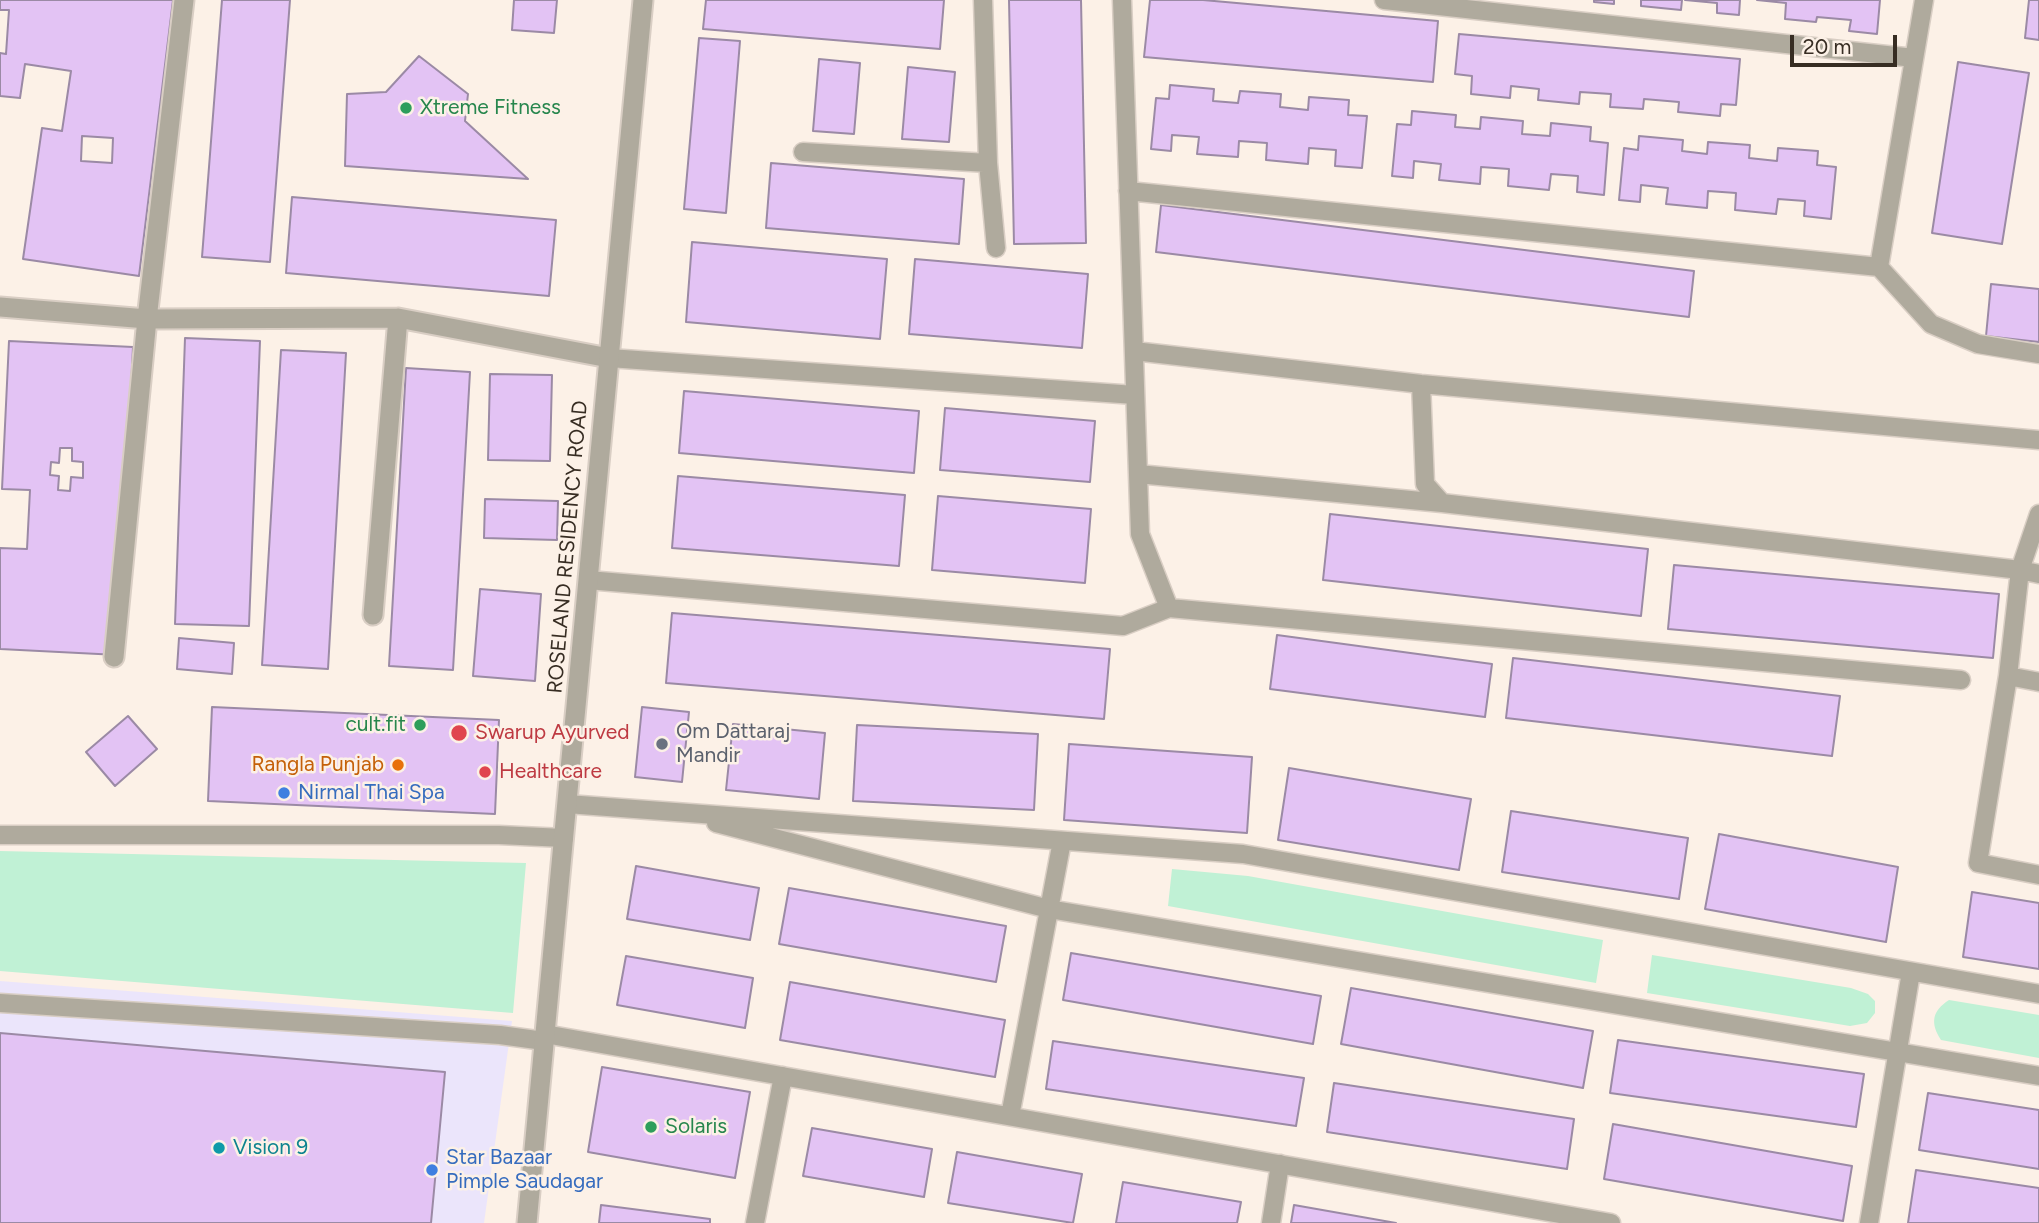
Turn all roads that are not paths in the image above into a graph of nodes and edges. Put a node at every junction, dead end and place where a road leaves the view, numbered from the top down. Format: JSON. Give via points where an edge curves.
{"nodes":[{"id":1,"x":184,"y":0,"type":"edge"},
{"id":2,"x":643,"y":0,"type":"edge"},
{"id":3,"x":983,"y":0,"type":"edge"},
{"id":4,"x":1122,"y":0,"type":"edge"},
{"id":5,"x":1384,"y":0,"type":"edge"},
{"id":6,"x":1924,"y":0,"type":"edge"},
{"id":7,"x":1914,"y":58,"type":"junction"},
{"id":8,"x":803,"y":152,"type":"dead end"},
{"id":9,"x":988,"y":163,"type":"junction"},
{"id":10,"x":1128,"y":191,"type":"junction"},
{"id":11,"x":996,"y":248,"type":"dead end"},
{"id":12,"x":1879,"y":267,"type":"junction"},
{"id":13,"x":0,"y":307,"type":"edge"},
{"id":14,"x":398,"y":318,"type":"junction"},
{"id":15,"x":147,"y":319,"type":"junction"},
{"id":16,"x":1134,"y":351,"type":"junction"},
{"id":17,"x":2039,"y":354,"type":"edge"},
{"id":18,"x":609,"y":358,"type":"junction"},
{"id":19,"x":1421,"y":384,"type":"junction"},
{"id":20,"x":1135,"y":395,"type":"junction"},
{"id":21,"x":2039,"y":440,"type":"edge"},
{"id":22,"x":1138,"y":474,"type":"junction"},
{"id":23,"x":1442,"y":503,"type":"junction"},
{"id":24,"x":2039,"y":514,"type":"edge"},
{"id":25,"x":2020,"y":570,"type":"junction"},
{"id":26,"x":2039,"y":574,"type":"edge"},
{"id":27,"x":588,"y":580,"type":"junction"},
{"id":28,"x":1169,"y":608,"type":"junction"},
{"id":29,"x":373,"y":615,"type":"dead end"},
{"id":30,"x":114,"y":657,"type":"dead end"},
{"id":31,"x":2008,"y":676,"type":"junction"},
{"id":32,"x":1961,"y":680,"type":"dead end"},
{"id":33,"x":2039,"y":682,"type":"edge"},
{"id":34,"x":567,"y":804,"type":"junction"},
{"id":35,"x":673,"y":812,"type":"junction"},
{"id":36,"x":0,"y":835,"type":"edge"},
{"id":37,"x":564,"y":838,"type":"junction"},
{"id":38,"x":1062,"y":841,"type":"junction"},
{"id":39,"x":2039,"y":875,"type":"edge"},
{"id":40,"x":1049,"y":909,"type":"junction"},
{"id":41,"x":1910,"y":972,"type":"junction"},
{"id":42,"x":2039,"y":994,"type":"edge"},
{"id":43,"x":0,"y":1003,"type":"edge"},
{"id":44,"x":545,"y":1037,"type":"junction"},
{"id":45,"x":1898,"y":1052,"type":"junction"},
{"id":46,"x":783,"y":1076,"type":"junction"},
{"id":47,"x":2039,"y":1076,"type":"edge"},
{"id":48,"x":1010,"y":1116,"type":"junction"},
{"id":49,"x":1280,"y":1164,"type":"junction"},
{"id":50,"x":527,"y":1223,"type":"edge"},
{"id":51,"x":755,"y":1223,"type":"edge"},
{"id":52,"x":1271,"y":1223,"type":"edge"},
{"id":53,"x":1611,"y":1223,"type":"edge"},
{"id":54,"x":1869,"y":1223,"type":"edge"}],
"edges":[{"from":1,"to":15,"type":"street"},
{"from":2,"to":18,"type":"street","name":"ROSELAND RESIDENCY ROAD"},
{"from":3,"to":9,"type":"lane"},
{"from":4,"to":10,"type":"lane"},
{"from":5,"to":7,"type":"lane"},
{"from":6,"to":7,"type":"lane"},
{"from":7,"to":12,"type":"lane"},
{"from":8,"to":9,"type":"lane"},
{"from":9,"to":11,"type":"lane"},
{"from":10,"to":12,"type":"lane"},
{"from":10,"to":16,"type":"lane"},
{"from":12,"to":17,"type":"lane","via":[[1931,324],[1978,344]]},
{"from":13,"to":15,"type":"street"},
{"from":14,"to":15,"type":"street"},
{"from":14,"to":18,"type":"street"},
{"from":14,"to":29,"type":"street"},
{"from":15,"to":30,"type":"street"},
{"from":16,"to":19,"type":"lane"},
{"from":16,"to":20,"type":"lane"},
{"from":18,"to":20,"type":"lane"},
{"from":18,"to":27,"type":"street","name":"ROSELAND RESIDENCY ROAD"},
{"from":19,"to":21,"type":"lane"},
{"from":19,"to":23,"type":"lane","via":[[1425,484]]},
{"from":20,"to":22,"type":"lane"},
{"from":22,"to":23,"type":"lane"},
{"from":22,"to":28,"type":"lane","via":[[1140,534]]},
{"from":23,"to":25,"type":"lane"},
{"from":24,"to":25,"type":"lane"},
{"from":25,"to":26,"type":"lane"},
{"from":25,"to":31,"type":"lane"},
{"from":27,"to":28,"type":"lane","via":[[1123,626]]},
{"from":27,"to":34,"type":"street","name":"ROSELAND RESIDENCY ROAD"},
{"from":28,"to":32,"type":"lane"},
{"from":31,"to":33,"type":"lane"},
{"from":31,"to":39,"type":"lane","via":[[1978,863]]},
{"from":34,"to":35,"type":"lane"},
{"from":34,"to":37,"type":"street","name":"ROSELAND RESIDENCY ROAD"},
{"from":35,"to":38,"type":"lane"},
{"from":35,"to":40,"type":"lane"},
{"from":36,"to":37,"type":"lane"},
{"from":37,"to":44,"type":"street","name":"ROSELAND RESIDENCY ROAD"},
{"from":38,"to":40,"type":"lane"},
{"from":38,"to":41,"type":"lane","via":[[1243,854]]},
{"from":40,"to":45,"type":"lane"},
{"from":40,"to":48,"type":"lane"},
{"from":41,"to":42,"type":"lane"},
{"from":41,"to":45,"type":"lane"},
{"from":43,"to":44,"type":"lane"},
{"from":44,"to":46,"type":"lane"},
{"from":44,"to":50,"type":"street","name":"ROSELAND RESIDENCY ROAD"},
{"from":45,"to":47,"type":"lane"},
{"from":45,"to":54,"type":"lane"},
{"from":46,"to":48,"type":"lane"},
{"from":46,"to":51,"type":"lane"},
{"from":48,"to":49,"type":"lane"},
{"from":49,"to":52,"type":"lane"},
{"from":49,"to":53,"type":"lane"}]}
